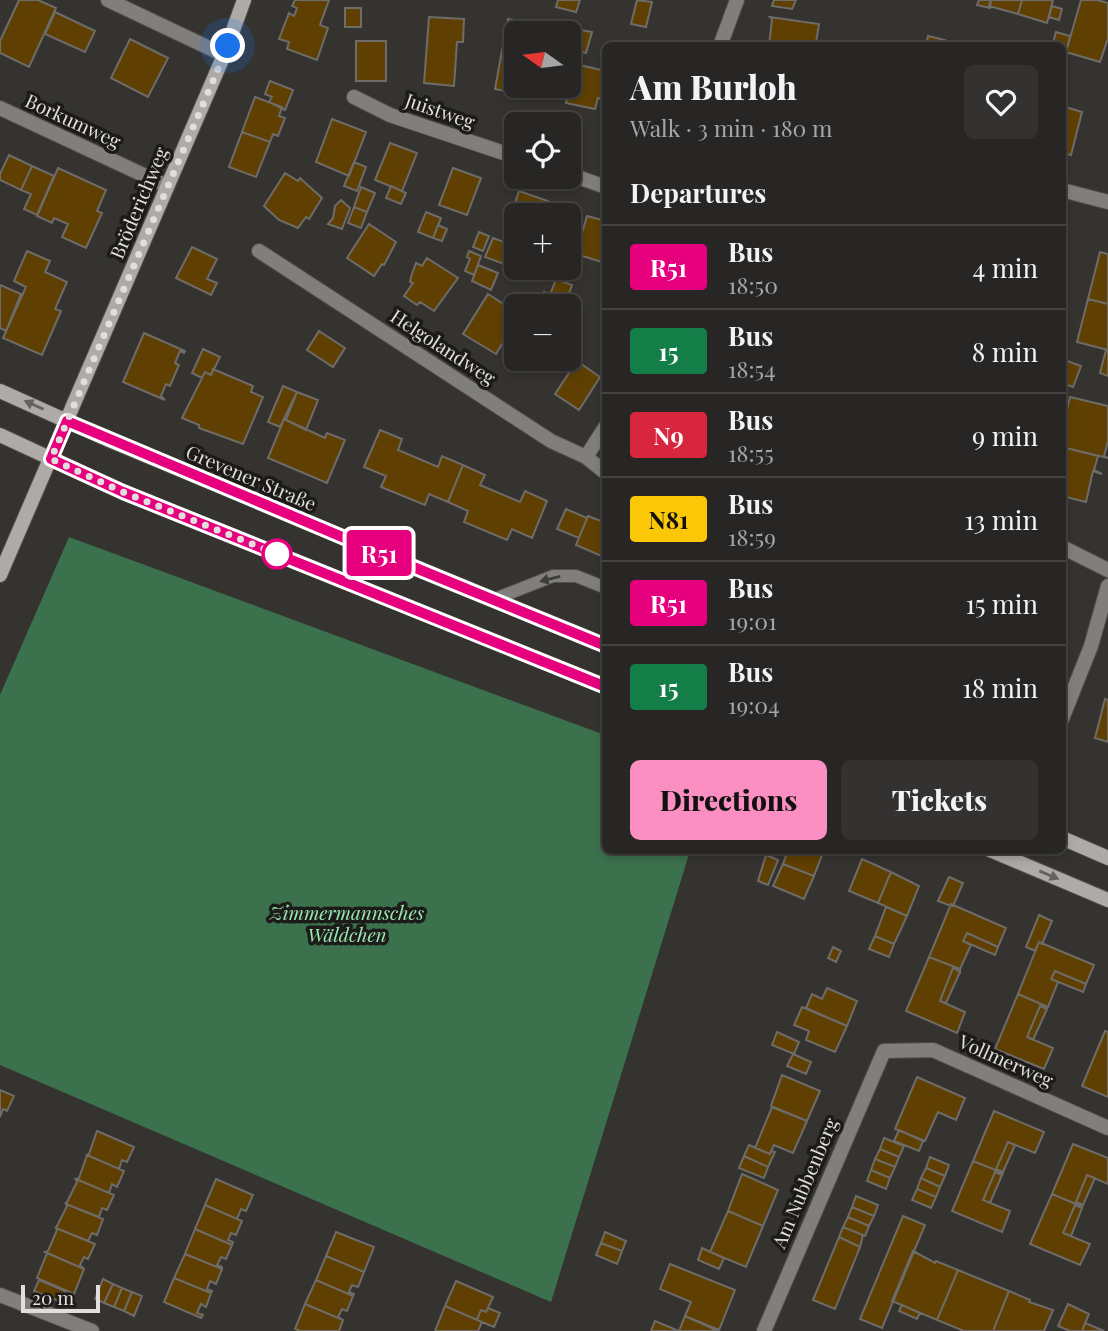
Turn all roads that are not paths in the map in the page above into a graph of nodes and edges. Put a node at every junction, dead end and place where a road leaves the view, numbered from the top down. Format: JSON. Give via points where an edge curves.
{"nodes":[{"id":1,"x":107,"y":0,"type":"edge"},
{"id":2,"x":244,"y":0,"type":"edge"},
{"id":3,"x":737,"y":0,"type":"edge"},
{"id":4,"x":721,"y":42,"type":"edge"},
{"id":5,"x":224,"y":55,"type":"junction"},
{"id":6,"x":354,"y":97,"type":"dead end"},
{"id":7,"x":0,"y":108,"type":"edge"},
{"id":8,"x":504,"y":153,"type":"edge"},
{"id":9,"x":581,"y":178,"type":"edge"},
{"id":10,"x":167,"y":186,"type":"junction"},
{"id":11,"x":602,"y":186,"type":"edge"},
{"id":12,"x":1066,"y":191,"type":"edge"},
{"id":13,"x":1108,"y":202,"type":"edge"},
{"id":14,"x":259,"y":251,"type":"dead end"},
{"id":15,"x":0,"y":391,"type":"edge"},
{"id":16,"x":67,"y":421,"type":"junction"},
{"id":17,"x":602,"y":432,"type":"edge"},
{"id":18,"x":0,"y":435,"type":"edge"},
{"id":19,"x":586,"y":457,"type":"junction"},
{"id":20,"x":51,"y":459,"type":"junction"},
{"id":21,"x":602,"y":470,"type":"edge"},
{"id":22,"x":1066,"y":549,"type":"edge"},
{"id":23,"x":1108,"y":570,"type":"edge"},
{"id":24,"x":0,"y":575,"type":"edge"},
{"id":25,"x":602,"y":586,"type":"edge"},
{"id":26,"x":1108,"y":586,"type":"edge"},
{"id":27,"x":495,"y":599,"type":"junction"},
{"id":28,"x":602,"y":644,"type":"edge"},
{"id":29,"x":602,"y":685,"type":"edge"},
{"id":30,"x":1066,"y":709,"type":"edge"},
{"id":31,"x":1066,"y":840,"type":"edge"},
{"id":32,"x":999,"y":854,"type":"edge"},
{"id":33,"x":1108,"y":858,"type":"edge"},
{"id":34,"x":1108,"y":900,"type":"edge"},
{"id":35,"x":884,"y":1051,"type":"joint"},
{"id":36,"x":1108,"y":1128,"type":"edge"},
{"id":37,"x":0,"y":1295,"type":"edge"},
{"id":38,"x":92,"y":1331,"type":"edge"},
{"id":39,"x":764,"y":1331,"type":"edge"}],
"edges":[{"from":1,"to":5,"type":"street"},
{"from":2,"to":5,"type":"main road","name":"Bröderichweg"},
{"from":3,"to":4,"type":"street"},
{"from":5,"to":10,"type":"main road","name":"Bröderichweg"},
{"from":6,"to":8,"type":"street","name":"Juistweg"},
{"from":7,"to":10,"type":"street","name":"Borkumweg"},
{"from":9,"to":11,"type":"street"},
{"from":10,"to":16,"type":"main road","name":"Bröderichweg"},
{"from":12,"to":13,"type":"street"},
{"from":14,"to":19,"type":"street","name":"Helgolandweg","via":[[551,441]]},
{"from":16,"to":15,"type":"main road","name":"Grevener Straße","one_way":true},
{"from":16,"to":20,"type":"main road","name":"Bröderichweg"},
{"from":16,"to":27,"type":"main road","name":"Grevener Straße"},
{"from":17,"to":19,"type":"street"},
{"from":18,"to":20,"type":"main road"},
{"from":19,"to":21,"type":"street","name":"Helgolandweg"},
{"from":20,"to":24,"type":"main road","name":"Bröderichweg"},
{"from":20,"to":29,"type":"main road"},
{"from":22,"to":23,"type":"street"},
{"from":25,"to":27,"type":"lane","one_way":true,"via":[[576,576],[553,576]]},
{"from":26,"to":30,"type":"street"},
{"from":27,"to":28,"type":"main road","name":"Grevener Straße"},
{"from":31,"to":33,"type":"main road"},
{"from":32,"to":34,"type":"main road","one_way":true},
{"from":35,"to":36,"type":"street","name":"Vollmerweg","via":[[933,1050]]},
{"from":35,"to":39,"type":"street","name":"Am Nubbenberg"},
{"from":37,"to":38,"type":"street"}]}
